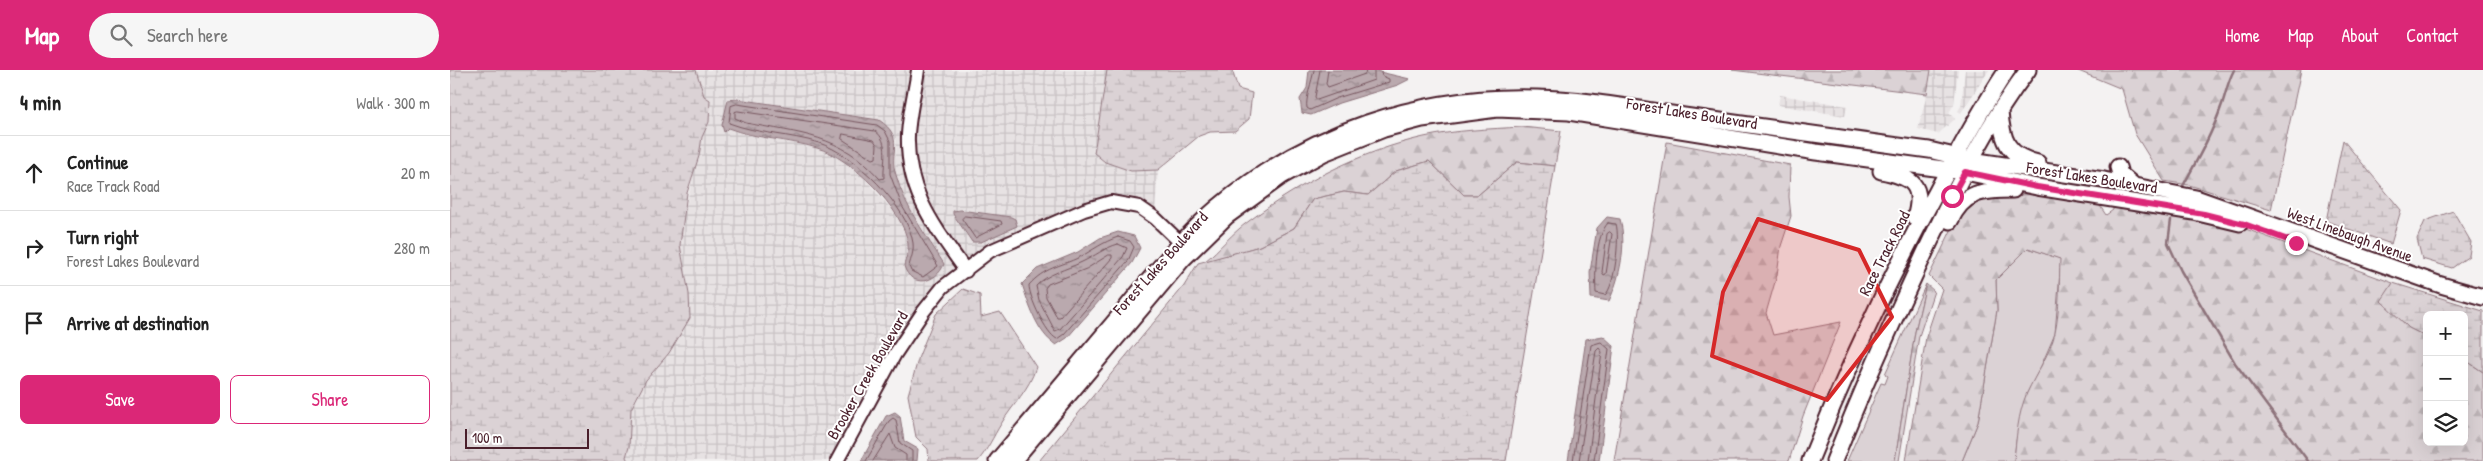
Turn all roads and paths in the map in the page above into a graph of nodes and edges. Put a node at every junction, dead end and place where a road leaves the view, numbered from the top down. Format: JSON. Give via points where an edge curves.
{"nodes":[{"id":1,"x":918,"y":70,"type":"edge"},
{"id":2,"x":2008,"y":70,"type":"edge"},
{"id":3,"x":2028,"y":70,"type":"edge"},
{"id":4,"x":2000,"y":112,"type":"junction"},
{"id":5,"x":1690,"y":130,"type":"junction"},
{"id":6,"x":1955,"y":155,"type":"junction"},
{"id":7,"x":1968,"y":166,"type":"junction"},
{"id":8,"x":2118,"y":167,"type":"dead end"},
{"id":9,"x":1947,"y":170,"type":"junction"},
{"id":10,"x":2104,"y":180,"type":"junction"},
{"id":11,"x":2037,"y":187,"type":"junction"},
{"id":12,"x":2136,"y":187,"type":"junction"},
{"id":13,"x":2206,"y":201,"type":"junction"},
{"id":14,"x":2109,"y":204,"type":"junction"},
{"id":15,"x":1909,"y":239,"type":"junction"},
{"id":16,"x":1181,"y":243,"type":"junction"},
{"id":17,"x":966,"y":271,"type":"junction"},
{"id":18,"x":2483,"y":297,"type":"edge"},
{"id":19,"x":2483,"y":306,"type":"edge"},
{"id":20,"x":1857,"y":351,"type":"junction"},
{"id":21,"x":1876,"y":359,"type":"junction"},
{"id":22,"x":1882,"y":379,"type":"dead end"},
{"id":23,"x":1863,"y":390,"type":"junction"},
{"id":24,"x":837,"y":461,"type":"edge"},
{"id":25,"x":997,"y":461,"type":"edge"},
{"id":26,"x":1013,"y":461,"type":"edge"},
{"id":27,"x":1810,"y":461,"type":"edge"},
{"id":28,"x":1824,"y":461,"type":"edge"},
{"id":29,"x":1834,"y":461,"type":"edge"}],
"edges":[{"from":1,"to":17,"type":"street","via":[[908,134],[914,188],[933,225]]},
{"from":2,"to":6,"type":"main road","name":"Race Track Road"},
{"from":3,"to":4,"type":"main road"},
{"from":4,"to":7,"type":"main road"},
{"from":4,"to":10,"type":"main road","via":[[2004,139],[2020,158]]},
{"from":5,"to":9,"type":"main road","name":"Forest Lakes Boulevard"},
{"from":5,"to":15,"type":"main road","via":[[1706,138],[1903,176],[1913,183],[1919,196]]},
{"from":5,"to":26,"type":"main road","name":"Forest Lakes Boulevard","via":[[1569,112],[1497,109],[1422,119],[1384,129],[1324,153],[1253,195],[1204,237]]},
{"from":6,"to":7,"type":"main road","name":"Forest Lakes Boulevard"},
{"from":6,"to":9,"type":"main road","name":"Race Track Road"},
{"from":6,"to":16,"type":"main road","name":"Forest Lakes Boulevard","via":[[1568,100],[1496,98],[1455,101],[1383,117],[1318,142],[1274,166],[1218,207]]},
{"from":7,"to":9,"type":"main road","name":"Forest Lakes Boulevard"},
{"from":7,"to":10,"type":"main road","name":"Forest Lakes Boulevard"},
{"from":7,"to":11,"type":"main road","name":"Forest Lakes Boulevard"},
{"from":7,"to":21,"type":"main road"},
{"from":8,"to":12,"type":"main road","via":[[2124,178]]},
{"from":9,"to":15,"type":"main road","name":"Race Track Road"},
{"from":10,"to":12,"type":"main road","name":"Forest Lakes Boulevard"},
{"from":11,"to":14,"type":"main road","name":"Forest Lakes Boulevard","via":[[2093,196]]},
{"from":11,"to":21,"type":"main road","via":[[1987,190],[1962,203],[1954,212],[1893,338]]},
{"from":12,"to":13,"type":"main road","name":"Forest Lakes Boulevard"},
{"from":13,"to":14,"type":"main road","via":[[2182,202],[2123,194]]},
{"from":13,"to":18,"type":"main road","name":"West Linebaugh Avenue"},
{"from":14,"to":19,"type":"main road","name":"Forest Lakes Boulevard","via":[[2204,214],[2244,224]]},
{"from":15,"to":20,"type":"main road","name":"Race Track Road"},
{"from":16,"to":17,"type":"street","name":"Brooker Creek Boulevard","via":[[1139,207],[1111,202],[1084,210],[990,251]]},
{"from":16,"to":25,"type":"main road","name":"Forest Lakes Boulevard"},
{"from":17,"to":24,"type":"street","name":"Brooker Creek Boulevard","via":[[944,288],[923,312],[895,354]]},
{"from":20,"to":27,"type":"main road","name":"Race Track Road"},
{"from":20,"to":28,"type":"main road","via":[[1862,360],[1860,372]]},
{"from":21,"to":23,"type":"main road"},
{"from":22,"to":23,"type":"main road","via":[[1874,378]]},
{"from":23,"to":29,"type":"main road"}]}
